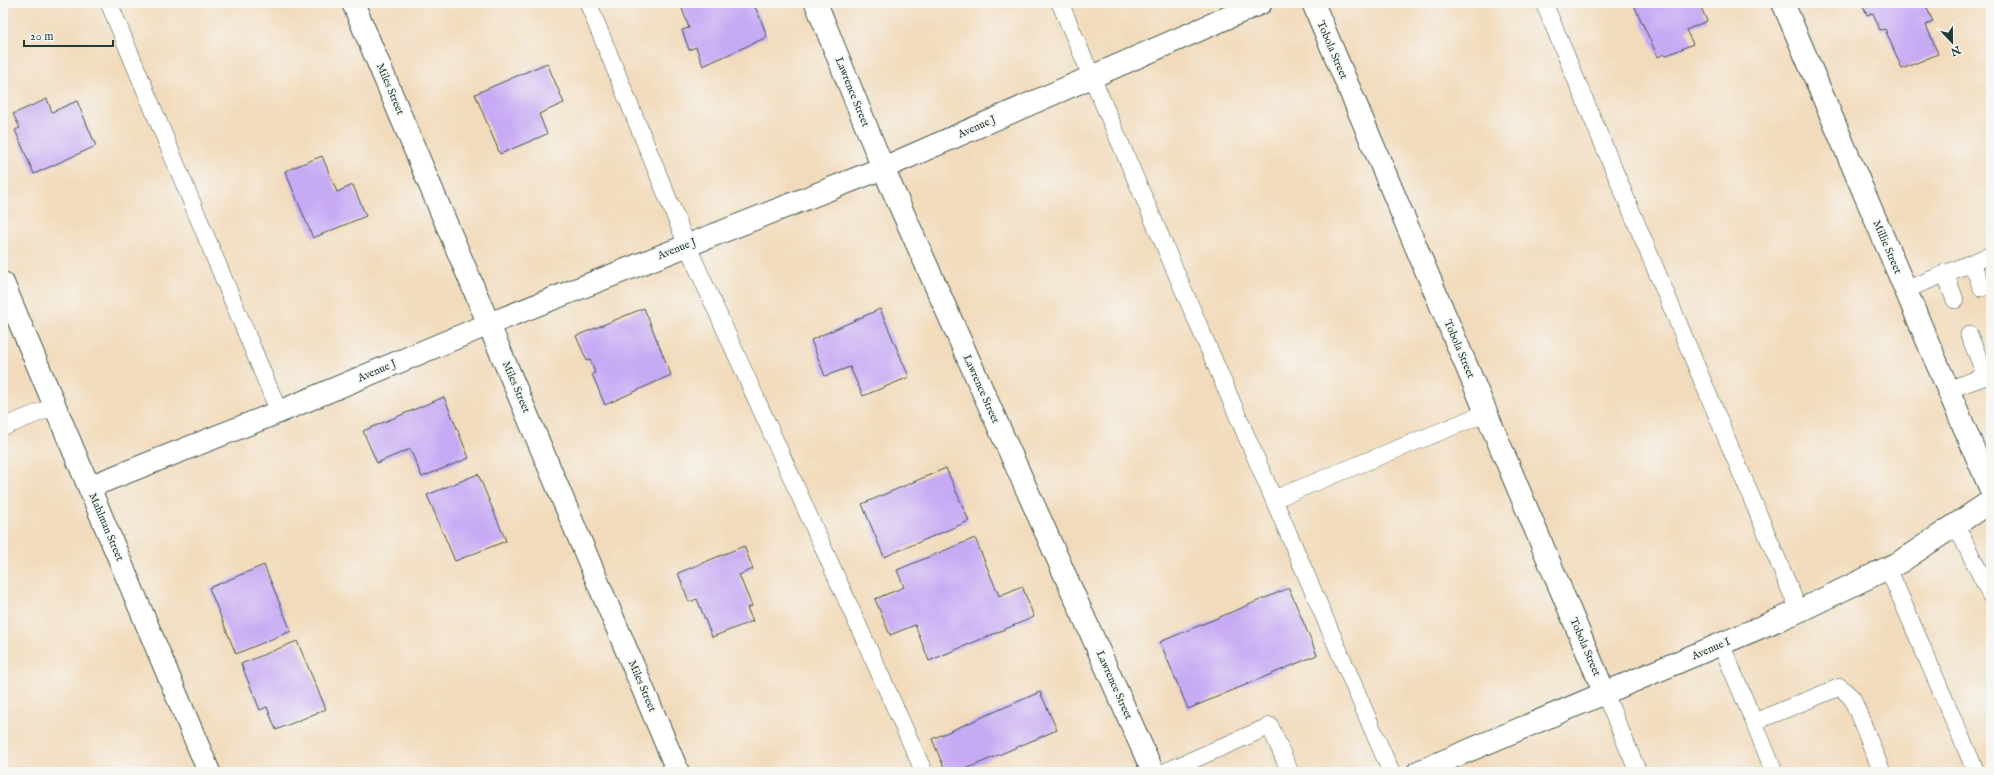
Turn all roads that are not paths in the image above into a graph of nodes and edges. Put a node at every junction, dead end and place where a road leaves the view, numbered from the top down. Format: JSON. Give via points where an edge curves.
{"nodes":[{"id":1,"x":110,"y":3,"type":"edge"},
{"id":2,"x":353,"y":3,"type":"edge"},
{"id":3,"x":588,"y":3,"type":"edge"},
{"id":4,"x":816,"y":3,"type":"edge"},
{"id":5,"x":1060,"y":3,"type":"edge"},
{"id":6,"x":1261,"y":3,"type":"edge"},
{"id":7,"x":1313,"y":3,"type":"edge"},
{"id":8,"x":1544,"y":3,"type":"edge"},
{"id":9,"x":1784,"y":3,"type":"edge"},
{"id":10,"x":1092,"y":76,"type":"junction"},
{"id":11,"x":883,"y":168,"type":"junction"},
{"id":12,"x":687,"y":245,"type":"junction"},
{"id":13,"x":1991,"y":255,"type":"edge"},
{"id":14,"x":1972,"y":263,"type":"junction"},
{"id":15,"x":1945,"y":274,"type":"junction"},
{"id":16,"x":3,"y":283,"type":"edge"},
{"id":17,"x":1982,"y":288,"type":"dead end"},
{"id":18,"x":1905,"y":290,"type":"junction"},
{"id":19,"x":1955,"y":300,"type":"dead end"},
{"id":20,"x":489,"y":324,"type":"junction"},
{"id":21,"x":1969,"y":335,"type":"dead end"},
{"id":22,"x":1988,"y":375,"type":"edge"},
{"id":23,"x":1948,"y":390,"type":"junction"},
{"id":24,"x":55,"y":406,"type":"junction"},
{"id":25,"x":279,"y":412,"type":"junction"},
{"id":26,"x":1486,"y":413,"type":"junction"},
{"id":27,"x":3,"y":427,"type":"edge"},
{"id":28,"x":89,"y":487,"type":"junction"},
{"id":29,"x":1991,"y":490,"type":"edge"},
{"id":30,"x":1274,"y":499,"type":"junction"},
{"id":31,"x":1986,"y":507,"type":"edge"},
{"id":32,"x":1956,"y":525,"type":"junction"},
{"id":33,"x":1888,"y":568,"type":"junction"},
{"id":34,"x":1991,"y":596,"type":"edge"},
{"id":35,"x":1799,"y":611,"type":"junction"},
{"id":36,"x":1721,"y":644,"type":"junction"},
{"id":37,"x":1605,"y":694,"type":"junction"},
{"id":38,"x":1754,"y":722,"type":"junction"},
{"id":39,"x":209,"y":772,"type":"edge"},
{"id":40,"x":678,"y":772,"type":"edge"},
{"id":41,"x":924,"y":772,"type":"edge"},
{"id":42,"x":1153,"y":772,"type":"edge"},
{"id":43,"x":1165,"y":772,"type":"edge"},
{"id":44,"x":1290,"y":772,"type":"edge"},
{"id":45,"x":1391,"y":772,"type":"edge"},
{"id":46,"x":1418,"y":772,"type":"edge"},
{"id":47,"x":1638,"y":772,"type":"edge"},
{"id":48,"x":1774,"y":772,"type":"edge"},
{"id":49,"x":1882,"y":772,"type":"edge"},
{"id":50,"x":1976,"y":772,"type":"edge"}],
"edges":[{"from":1,"to":25,"type":"lane"},
{"from":2,"to":20,"type":"street","name":"Miles Street"},
{"from":3,"to":12,"type":"lane"},
{"from":4,"to":11,"type":"street","name":"Lawrence Street"},
{"from":5,"to":10,"type":"lane"},
{"from":6,"to":10,"type":"street","name":"Avenue J"},
{"from":7,"to":26,"type":"street","name":"Tobola Street"},
{"from":8,"to":35,"type":"lane"},
{"from":9,"to":18,"type":"street","name":"Millie Street"},
{"from":10,"to":11,"type":"street","name":"Avenue J"},
{"from":10,"to":30,"type":"lane"},
{"from":11,"to":12,"type":"street","name":"Avenue J"},
{"from":11,"to":42,"type":"street","name":"Lawrence Street"},
{"from":12,"to":20,"type":"street","name":"Avenue J"},
{"from":12,"to":41,"type":"lane"},
{"from":13,"to":14,"type":"lane"},
{"from":14,"to":15,"type":"lane"},
{"from":14,"to":17,"type":"lane"},
{"from":15,"to":18,"type":"lane"},
{"from":15,"to":19,"type":"lane"},
{"from":16,"to":24,"type":"street","name":"Mahlman Street"},
{"from":18,"to":23,"type":"street","name":"Millie Street"},
{"from":20,"to":25,"type":"street","name":"Avenue J"},
{"from":20,"to":40,"type":"street","name":"Miles Street"},
{"from":21,"to":22,"type":"lane"},
{"from":22,"to":23,"type":"lane"},
{"from":23,"to":29,"type":"street","name":"Millie Street"},
{"from":24,"to":27,"type":"lane"},
{"from":24,"to":28,"type":"street","name":"Mahlman Street"},
{"from":25,"to":28,"type":"street","name":"Avenue J"},
{"from":26,"to":30,"type":"lane"},
{"from":26,"to":37,"type":"street","name":"Tobola Street"},
{"from":28,"to":39,"type":"street","name":"Mahlman Street"},
{"from":30,"to":45,"type":"lane"},
{"from":31,"to":32,"type":"street","name":"Avenue I"},
{"from":32,"to":33,"type":"street","name":"Avenue I"},
{"from":32,"to":34,"type":"lane"},
{"from":33,"to":35,"type":"street","name":"Avenue I"},
{"from":33,"to":50,"type":"lane"},
{"from":35,"to":36,"type":"street","name":"Avenue I"},
{"from":36,"to":37,"type":"street","name":"Avenue I"},
{"from":36,"to":38,"type":"lane"},
{"from":37,"to":46,"type":"street","name":"Avenue I"},
{"from":37,"to":47,"type":"lane"},
{"from":38,"to":48,"type":"lane"},
{"from":38,"to":49,"type":"lane","via":[[1840,687],[1852,698]]},
{"from":43,"to":44,"type":"lane","via":[[1270,726]]}]}
